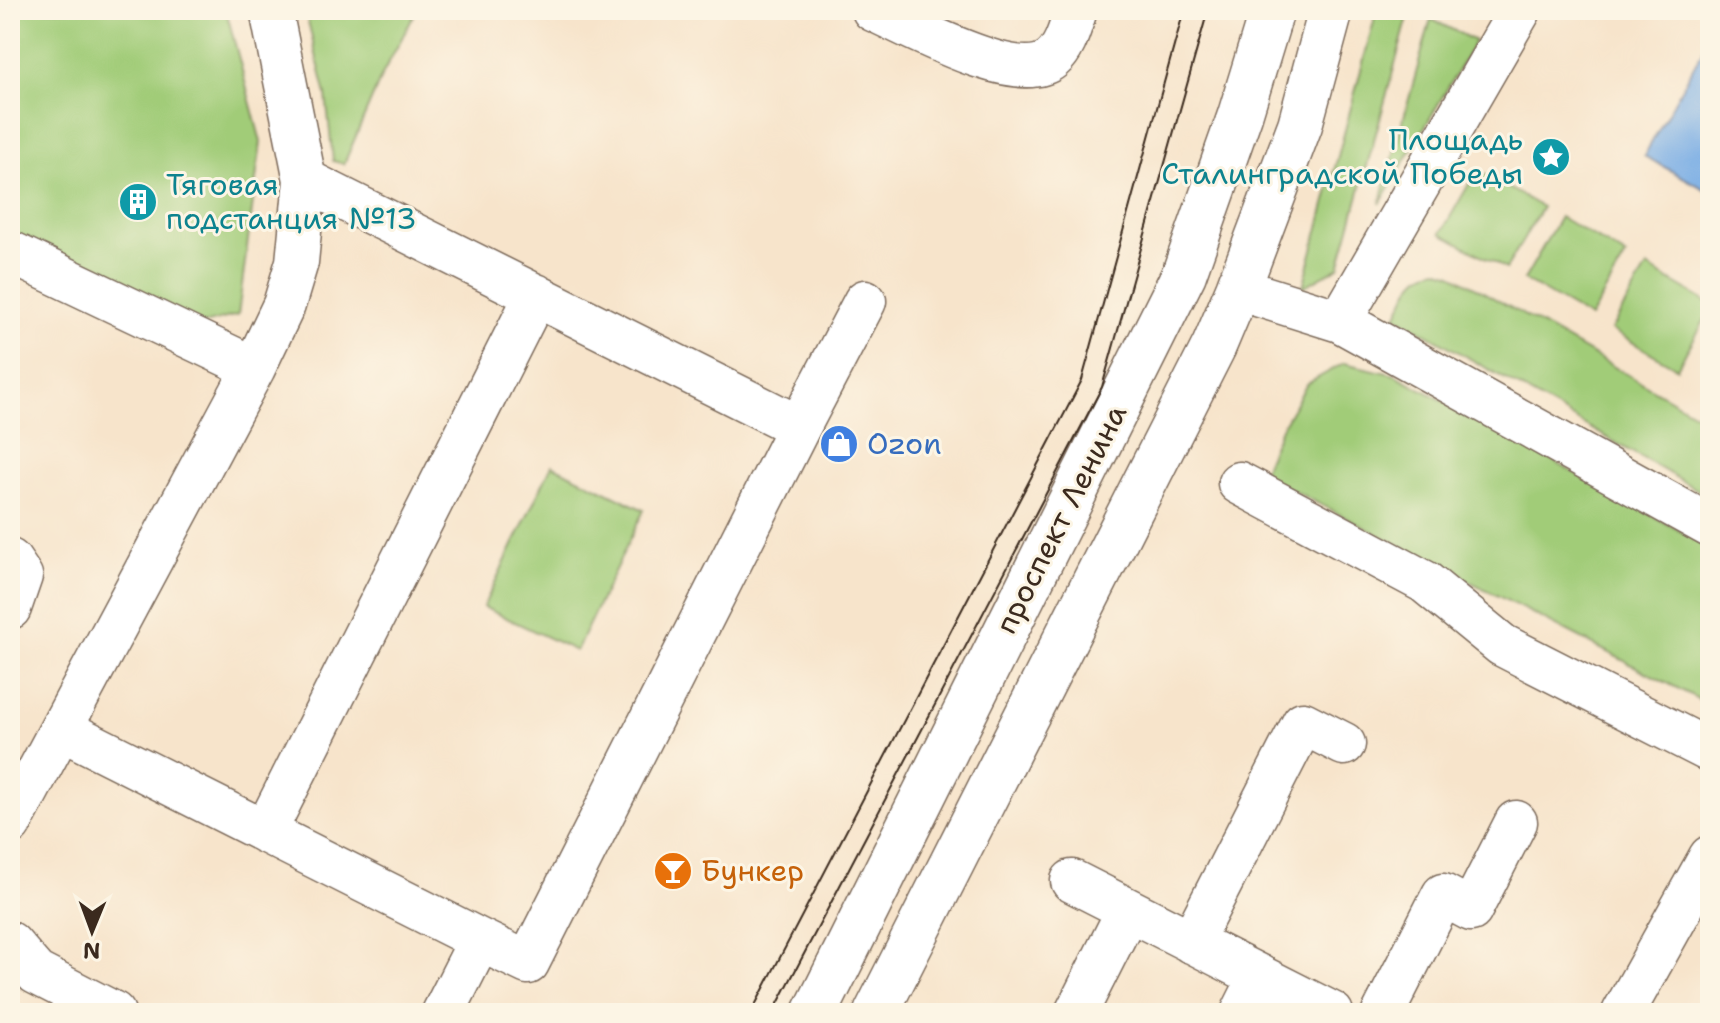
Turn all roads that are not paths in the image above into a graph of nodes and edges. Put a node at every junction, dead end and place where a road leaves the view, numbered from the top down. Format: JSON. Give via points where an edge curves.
{"nodes":[{"id":1,"x":271,"y":10,"type":"edge"},
{"id":2,"x":873,"y":10,"type":"edge"},
{"id":3,"x":1076,"y":10,"type":"edge"},
{"id":4,"x":1272,"y":10,"type":"edge"},
{"id":5,"x":1331,"y":10,"type":"edge"},
{"id":6,"x":1520,"y":10,"type":"edge"},
{"id":7,"x":305,"y":180,"type":"junction"},
{"id":8,"x":10,"y":252,"type":"edge"},
{"id":9,"x":1238,"y":289,"type":"junction"},
{"id":10,"x":536,"y":295,"type":"junction"},
{"id":11,"x":865,"y":301,"type":"dead end"},
{"id":12,"x":1340,"y":321,"type":"junction"},
{"id":13,"x":254,"y":368,"type":"junction"},
{"id":14,"x":799,"y":427,"type":"junction"},
{"id":15,"x":1239,"y":483,"type":"dead end"},
{"id":16,"x":1710,"y":526,"type":"edge"},
{"id":17,"x":10,"y":560,"type":"edge"},
{"id":18,"x":10,"y":608,"type":"edge"},
{"id":19,"x":61,"y":729,"type":"junction"},
{"id":20,"x":1344,"y":744,"type":"dead end"},
{"id":21,"x":1710,"y":751,"type":"edge"},
{"id":22,"x":1516,"y":822,"type":"dead end"},
{"id":23,"x":10,"y":824,"type":"edge"},
{"id":24,"x":265,"y":832,"type":"junction"},
{"id":25,"x":1710,"y":857,"type":"edge"},
{"id":26,"x":1072,"y":881,"type":"dead end"},
{"id":27,"x":1697,"y":908,"type":"edge"},
{"id":28,"x":1128,"y":910,"type":"junction"},
{"id":29,"x":480,"y":940,"type":"junction"},
{"id":30,"x":1191,"y":942,"type":"junction"},
{"id":31,"x":42,"y":980,"type":"edge"},
{"id":32,"x":1251,"y":995,"type":"edge"},
{"id":33,"x":114,"y":1013,"type":"edge"},
{"id":34,"x":443,"y":1013,"type":"edge"},
{"id":35,"x":815,"y":1013,"type":"edge"},
{"id":36,"x":876,"y":1013,"type":"edge"},
{"id":37,"x":1076,"y":1013,"type":"edge"},
{"id":38,"x":1332,"y":1013,"type":"edge"},
{"id":39,"x":1383,"y":1013,"type":"edge"},
{"id":40,"x":1623,"y":1013,"type":"edge"}],
"edges":[{"from":1,"to":7,"type":"street"},
{"from":2,"to":3,"type":"street","via":[[988,61],[1026,69],[1050,61],[1063,46]]},
{"from":4,"to":35,"type":"main road","name":"проспект Ленина","via":[[1184,274]]},
{"from":5,"to":9,"type":"main road","name":"проспект Ленина","via":[[1300,125]]},
{"from":6,"to":12,"type":"street"},
{"from":7,"to":10,"type":"street"},
{"from":7,"to":13,"type":"street","via":[[297,262],[284,305]]},
{"from":8,"to":13,"type":"street"},
{"from":9,"to":12,"type":"street"},
{"from":9,"to":36,"type":"main road","name":"проспект Ленина","via":[[1214,346]]},
{"from":10,"to":14,"type":"street"},
{"from":10,"to":24,"type":"street"},
{"from":11,"to":14,"type":"street"},
{"from":12,"to":16,"type":"street"},
{"from":13,"to":19,"type":"street"},
{"from":14,"to":29,"type":"street","via":[[528,963]]},
{"from":15,"to":21,"type":"street","via":[[1425,582],[1502,645]]},
{"from":17,"to":18,"type":"street","via":[[21,576]]},
{"from":19,"to":23,"type":"street"},
{"from":19,"to":24,"type":"street"},
{"from":20,"to":30,"type":"street","via":[[1303,723]]},
{"from":22,"to":39,"type":"street","via":[[1471,910],[1443,895]]},
{"from":24,"to":29,"type":"street"},
{"from":25,"to":27,"type":"street"},
{"from":26,"to":28,"type":"street"},
{"from":27,"to":40,"type":"street"},
{"from":28,"to":30,"type":"street"},
{"from":28,"to":37,"type":"street"},
{"from":29,"to":34,"type":"street"},
{"from":30,"to":32,"type":"street"},
{"from":31,"to":33,"type":"street"},
{"from":32,"to":38,"type":"street"}]}
